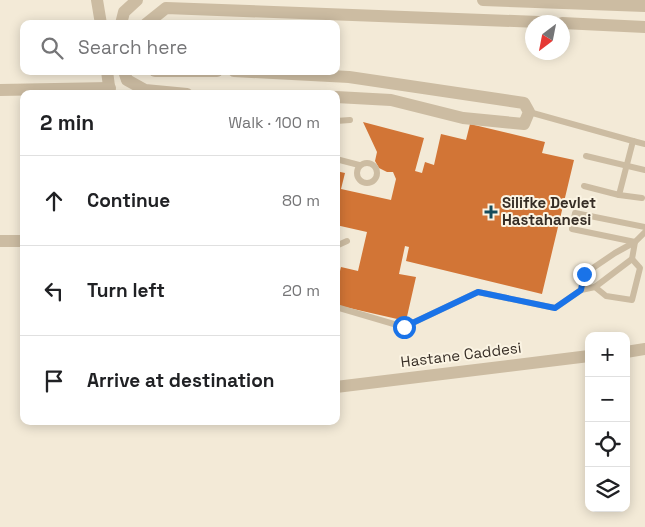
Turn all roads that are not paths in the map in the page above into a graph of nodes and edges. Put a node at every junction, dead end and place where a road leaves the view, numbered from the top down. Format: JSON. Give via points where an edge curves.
{"nodes":[{"id":1,"x":97,"y":0,"type":"edge"},
{"id":2,"x":137,"y":0,"type":"edge"},
{"id":3,"x":483,"y":0,"type":"edge"},
{"id":4,"x":645,"y":6,"type":"edge"},
{"id":5,"x":100,"y":20,"type":"edge"},
{"id":6,"x":122,"y":20,"type":"edge"},
{"id":7,"x":151,"y":20,"type":"edge"},
{"id":8,"x":525,"y":21,"type":"edge"},
{"id":9,"x":570,"y":23,"type":"edge"},
{"id":10,"x":645,"y":26,"type":"edge"},
{"id":11,"x":108,"y":75,"type":"edge"},
{"id":12,"x":125,"y":75,"type":"edge"},
{"id":13,"x":311,"y":75,"type":"edge"},
{"id":14,"x":0,"y":90,"type":"edge"},
{"id":15,"x":20,"y":90,"type":"edge"},
{"id":16,"x":110,"y":90,"type":"edge"},
{"id":17,"x":145,"y":90,"type":"edge"},
{"id":18,"x":340,"y":97,"type":"edge"},
{"id":19,"x":529,"y":112,"type":"junction"},
{"id":20,"x":350,"y":120,"type":"dead end"},
{"id":21,"x":340,"y":121,"type":"edge"},
{"id":22,"x":633,"y":141,"type":"junction"},
{"id":23,"x":645,"y":144,"type":"edge"},
{"id":24,"x":586,"y":156,"type":"dead end"},
{"id":25,"x":340,"y":160,"type":"edge"},
{"id":26,"x":359,"y":165,"type":"dead end"},
{"id":27,"x":626,"y":166,"type":"junction"},
{"id":28,"x":645,"y":170,"type":"edge"},
{"id":29,"x":584,"y":186,"type":"dead end"},
{"id":30,"x":619,"y":195,"type":"junction"},
{"id":31,"x":642,"y":198,"type":"dead end"},
{"id":32,"x":645,"y":227,"type":"edge"},
{"id":33,"x":645,"y":232,"type":"edge"},
{"id":34,"x":0,"y":241,"type":"edge"},
{"id":35,"x":20,"y":241,"type":"edge"},
{"id":36,"x":347,"y":241,"type":"dead end"},
{"id":37,"x":635,"y":242,"type":"junction"},
{"id":38,"x":340,"y":244,"type":"edge"},
{"id":39,"x":632,"y":259,"type":"junction"},
{"id":40,"x":595,"y":286,"type":"junction"},
{"id":41,"x":581,"y":290,"type":"junction"},
{"id":42,"x":340,"y":308,"type":"edge"},
{"id":43,"x":645,"y":349,"type":"edge"},
{"id":44,"x":630,"y":351,"type":"edge"},
{"id":45,"x":585,"y":356,"type":"edge"},
{"id":46,"x":340,"y":387,"type":"edge"}],
"edges":[{"from":1,"to":5,"type":"street"},
{"from":2,"to":6,"type":"street","via":[[124,12]]},
{"from":3,"to":4,"type":"street"},
{"from":7,"to":8,"type":"street","via":[[166,8]]},
{"from":9,"to":10,"type":"street"},
{"from":11,"to":16,"type":"street"},
{"from":12,"to":17,"type":"street","via":[[127,80]]},
{"from":13,"to":19,"type":"street","via":[[349,77],[524,103]]},
{"from":14,"to":15,"type":"street"},
{"from":18,"to":19,"type":"street","via":[[391,100],[463,118],[524,124]]},
{"from":19,"to":22,"type":"lane"},
{"from":20,"to":21,"type":"lane"},
{"from":22,"to":23,"type":"lane"},
{"from":22,"to":27,"type":"lane"},
{"from":24,"to":27,"type":"lane"},
{"from":25,"to":26,"type":"lane"},
{"from":27,"to":28,"type":"lane"},
{"from":27,"to":30,"type":"lane"},
{"from":29,"to":30,"type":"lane"},
{"from":30,"to":31,"type":"lane"},
{"from":32,"to":37,"type":"lane","via":[[575,213],[572,229]]},
{"from":33,"to":37,"type":"lane"},
{"from":34,"to":35,"type":"street"},
{"from":36,"to":38,"type":"lane"},
{"from":37,"to":39,"type":"lane"},
{"from":37,"to":41,"type":"lane","via":[[584,274]]},
{"from":39,"to":40,"type":"lane"},
{"from":39,"to":40,"type":"lane","via":[[640,268],[632,300],[606,296]]},
{"from":40,"to":41,"type":"lane"},
{"from":41,"to":42,"type":"lane","via":[[555,308],[478,292],[404,327]]},
{"from":43,"to":44,"type":"street"},
{"from":45,"to":46,"type":"street","name":"Hastane Caddesi"}]}
